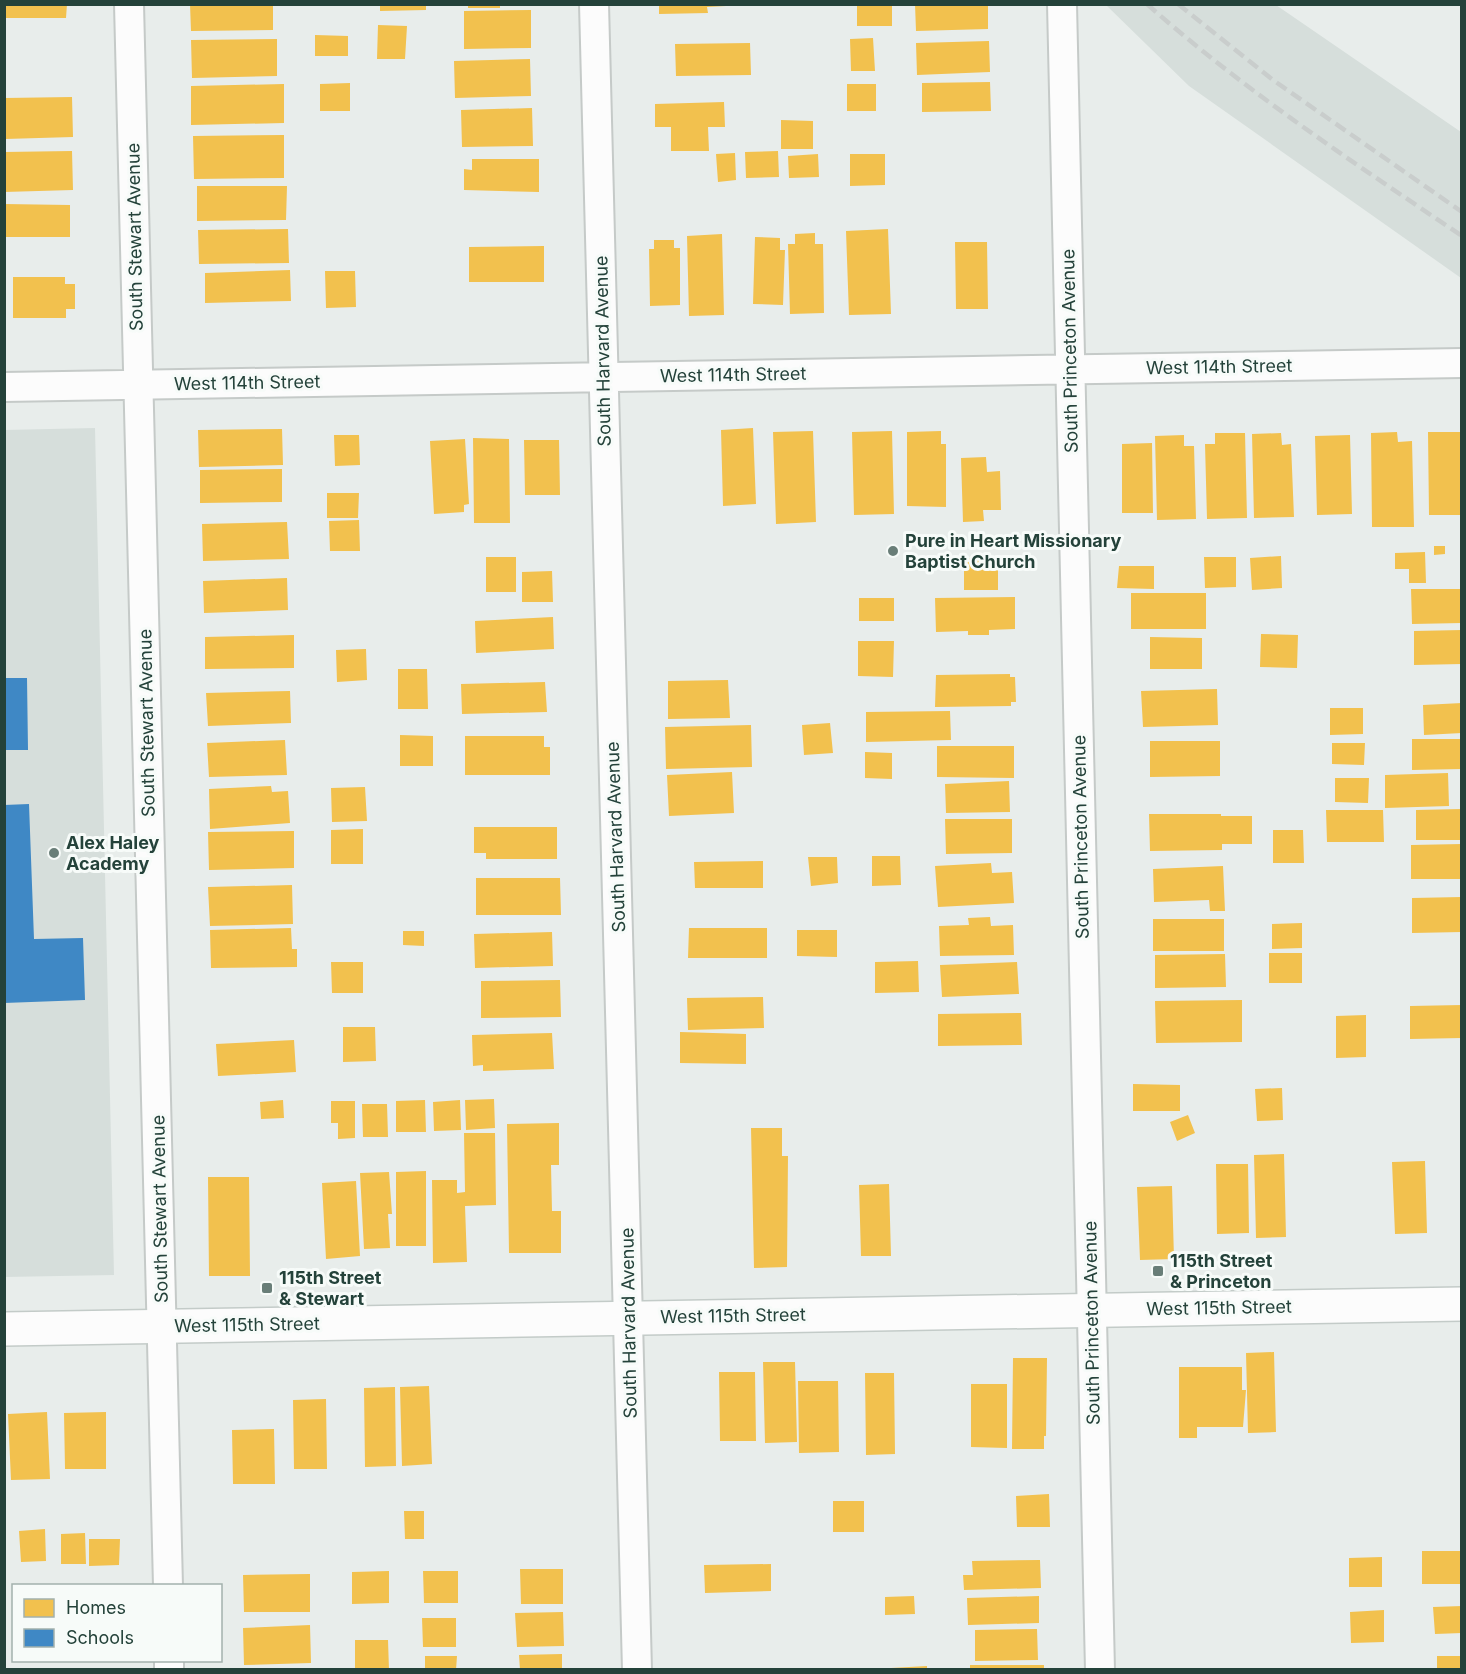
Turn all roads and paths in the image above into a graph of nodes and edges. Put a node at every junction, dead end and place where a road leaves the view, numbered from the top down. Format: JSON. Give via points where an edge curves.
{"nodes":[{"id":1,"x":129,"y":4,"type":"edge"},
{"id":2,"x":594,"y":4,"type":"edge"},
{"id":3,"x":1062,"y":4,"type":"edge"},
{"id":4,"x":1461,"y":363,"type":"edge"},
{"id":5,"x":1070,"y":369,"type":"junction"},
{"id":6,"x":603,"y":378,"type":"junction"},
{"id":7,"x":139,"y":385,"type":"junction"},
{"id":8,"x":4,"y":387,"type":"edge"},
{"id":9,"x":1461,"y":1304,"type":"edge"},
{"id":10,"x":1092,"y":1310,"type":"junction"},
{"id":11,"x":629,"y":1318,"type":"junction"},
{"id":12,"x":163,"y":1326,"type":"junction"},
{"id":13,"x":4,"y":1329,"type":"edge"},
{"id":14,"x":168,"y":1584,"type":"edge"},
{"id":15,"x":637,"y":1670,"type":"edge"},
{"id":16,"x":1100,"y":1670,"type":"edge"}],
"edges":[{"from":1,"to":7,"type":"street","name":"South Stewart Avenue"},
{"from":2,"to":6,"type":"street","name":"South Harvard Avenue"},
{"from":3,"to":5,"type":"street","name":"South Princeton Avenue"},
{"from":4,"to":5,"type":"street","name":"West 114th Street"},
{"from":5,"to":6,"type":"street","name":"West 114th Street"},
{"from":5,"to":10,"type":"street","name":"South Princeton Avenue"},
{"from":6,"to":7,"type":"street","name":"West 114th Street"},
{"from":6,"to":11,"type":"street","name":"South Harvard Avenue"},
{"from":7,"to":8,"type":"street","name":"West 114th Street"},
{"from":7,"to":12,"type":"street","name":"South Stewart Avenue"},
{"from":9,"to":10,"type":"street","name":"West 115th Street"},
{"from":10,"to":11,"type":"street","name":"West 115th Street"},
{"from":10,"to":16,"type":"street","name":"South Princeton Avenue"},
{"from":11,"to":12,"type":"street","name":"West 115th Street"},
{"from":11,"to":15,"type":"street","name":"South Harvard Avenue"},
{"from":12,"to":13,"type":"street","name":"West 115th Street"},
{"from":12,"to":14,"type":"street","name":"South Stewart Avenue"}]}
